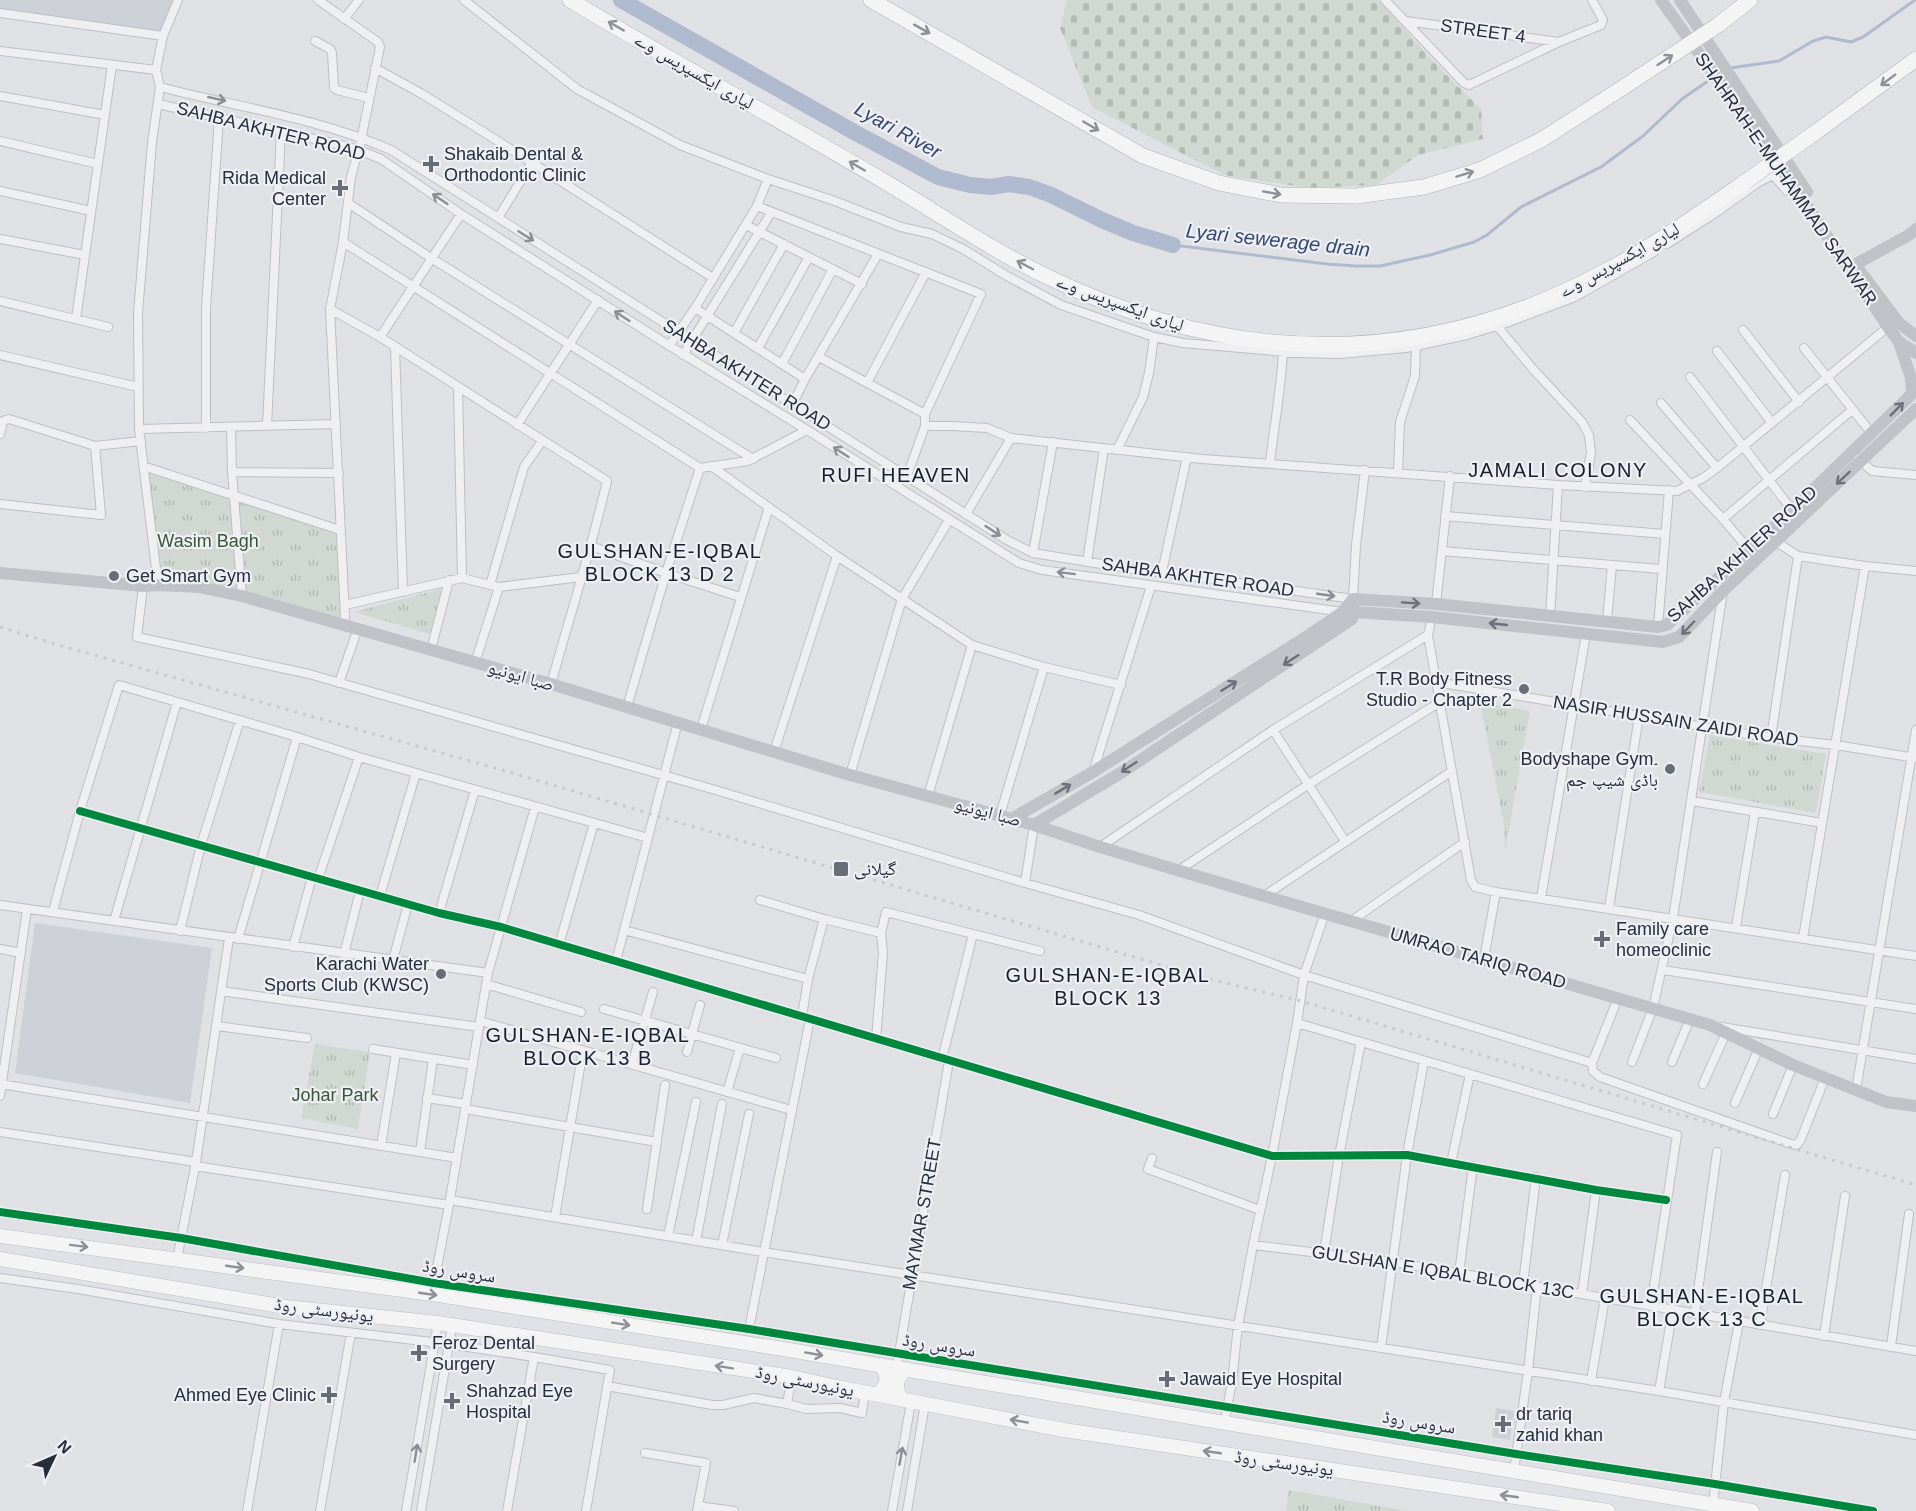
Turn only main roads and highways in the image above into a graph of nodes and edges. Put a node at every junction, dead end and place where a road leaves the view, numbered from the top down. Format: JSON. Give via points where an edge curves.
{"nodes":[{"id":1,"x":570,"y":0,"type":"edge"},
{"id":2,"x":871,"y":0,"type":"edge"},
{"id":3,"x":1661,"y":0,"type":"edge"},
{"id":4,"x":1680,"y":0,"type":"edge"},
{"id":5,"x":1750,"y":0,"type":"edge"},
{"id":6,"x":1708,"y":53,"type":"junction"},
{"id":7,"x":1916,"y":59,"type":"edge"},
{"id":8,"x":1784,"y":165,"type":"junction"},
{"id":9,"x":1914,"y":233,"type":"edge"},
{"id":10,"x":1856,"y":264,"type":"junction"},
{"id":11,"x":1916,"y":336,"type":"edge"},
{"id":12,"x":1899,"y":342,"type":"junction"},
{"id":13,"x":1916,"y":353,"type":"edge"},
{"id":14,"x":1914,"y":392,"type":"edge"},
{"id":15,"x":1916,"y":409,"type":"edge"},
{"id":16,"x":1857,"y":457,"type":"junction"},
{"id":17,"x":1771,"y":538,"type":"junction"},
{"id":18,"x":0,"y":573,"type":"edge"},
{"id":19,"x":1719,"y":587,"type":"junction"},
{"id":20,"x":1348,"y":612,"type":"junction"},
{"id":21,"x":1312,"y":640,"type":"junction"},
{"id":22,"x":1013,"y":818,"type":"junction"},
{"id":23,"x":1034,"y":825,"type":"junction"},
{"id":24,"x":1916,"y":1106,"type":"edge"},
{"id":25,"x":0,"y":1230,"type":"edge"},
{"id":26,"x":0,"y":1236,"type":"edge"},
{"id":27,"x":45,"y":1242,"type":"junction"},
{"id":28,"x":0,"y":1259,"type":"edge"},
{"id":29,"x":901,"y":1364,"type":"junction"},
{"id":30,"x":881,"y":1365,"type":"junction"},
{"id":31,"x":871,"y":1394,"type":"junction"},
{"id":32,"x":912,"y":1402,"type":"junction"},
{"id":33,"x":1608,"y":1511,"type":"edge"},
{"id":34,"x":1752,"y":1511,"type":"edge"}],
"edges":[{"from":7,"to":1,"type":"highway","name":"لیاری ایکسپریس وے","one_way":true,"bridge":true,"via":[[1696,216],[1576,286],[1525,308],[1445,332],[1391,341],[1311,345],[1230,338],[1178,327],[1051,279]]},
{"from":2,"to":5,"type":"highway","one_way":true,"bridge":true,"via":[[1143,156],[1219,183],[1281,195],[1356,196],[1424,187],[1480,170],[1541,140]]},
{"from":3,"to":6,"type":"main road","name":"SHAHRAH-E-MUHAMMAD SARWAR"},
{"from":4,"to":6,"type":"main road","name":"SHAHRAH-E-MUHAMMAD SARWAR"},
{"from":6,"to":8,"type":"main road","name":"SHAHRAH-E-MUHAMMAD SARWAR"},
{"from":8,"to":10,"type":"main road","name":"SHAHRAH-E-MUHAMMAD SARWAR"},
{"from":8,"to":12,"type":"main road","name":"SHAHRAH-E-MUHAMMAD SARWAR","via":[[1795,188]]},
{"from":9,"to":10,"type":"main road"},
{"from":10,"to":11,"type":"main road","name":"SHAHRAH-E-MUHAMMAD SARWAR","via":[[1899,323]]},
{"from":12,"to":13,"type":"main road","name":"SHAHRAH-E-MUHAMMAD SARWAR"},
{"from":12,"to":14,"type":"main road"},
{"from":16,"to":14,"type":"main road","name":"SAHBA AKHTER ROAD","one_way":true,"via":[[1872,434]]},
{"from":15,"to":16,"type":"main road","name":"SAHBA AKHTER ROAD"},
{"from":16,"to":17,"type":"main road","name":"SAHBA AKHTER ROAD","one_way":true},
{"from":16,"to":17,"type":"main road","name":"SAHBA AKHTER ROAD","via":[[1792,510]]},
{"from":17,"to":19,"type":"main road","name":"SAHBA AKHTER ROAD"},
{"from":17,"to":19,"type":"main road","name":"SAHBA AKHTER ROAD","via":[[1749,550]]},
{"from":18,"to":22,"type":"main road","name":"صبا ایونیو","via":[[200,587],[242,596]]},
{"from":20,"to":19,"type":"main road","name":"SAHBA AKHTER ROAD","one_way":true,"via":[[1353,599],[1658,627],[1667,625]]},
{"from":19,"to":20,"type":"main road","name":"SAHBA AKHTER ROAD","one_way":true,"via":[[1679,637],[1663,642]]},
{"from":20,"to":21,"type":"main road"},
{"from":22,"to":21,"type":"main road","one_way":true},
{"from":21,"to":23,"type":"main road","one_way":true,"via":[[1124,771]]},
{"from":22,"to":23,"type":"main road","name":"صبا ایونیو"},
{"from":23,"to":24,"type":"main road","name":"UMRAO TARIQ ROAD","via":[[1710,1025],[1793,1065],[1886,1102]]},
{"from":25,"to":27,"type":"main road"},
{"from":26,"to":27,"type":"main road","name":"یونیورسٹی روڈ"},
{"from":27,"to":30,"type":"main road","name":"یونیورسٹی روڈ","one_way":true,"via":[[406,1284],[777,1341]]},
{"from":31,"to":28,"type":"main road","name":"یونیورسٹی روڈ","one_way":true,"via":[[792,1377],[445,1325],[286,1307]]},
{"from":29,"to":30,"type":"main road","name":"یونیورسٹی روڈ"},
{"from":29,"to":32,"type":"main road","via":[[897,1390]]},
{"from":29,"to":34,"type":"main road","name":"یونیورسٹی روڈ","via":[[1224,1424]]},
{"from":30,"to":31,"type":"main road","via":[[886,1373],[884,1387]]},
{"from":31,"to":32,"type":"main road","name":"یونیورسٹی روڈ"},
{"from":33,"to":32,"type":"main road","name":"یونیورسٹی روڈ","one_way":true,"via":[[1064,1430]]}]}
